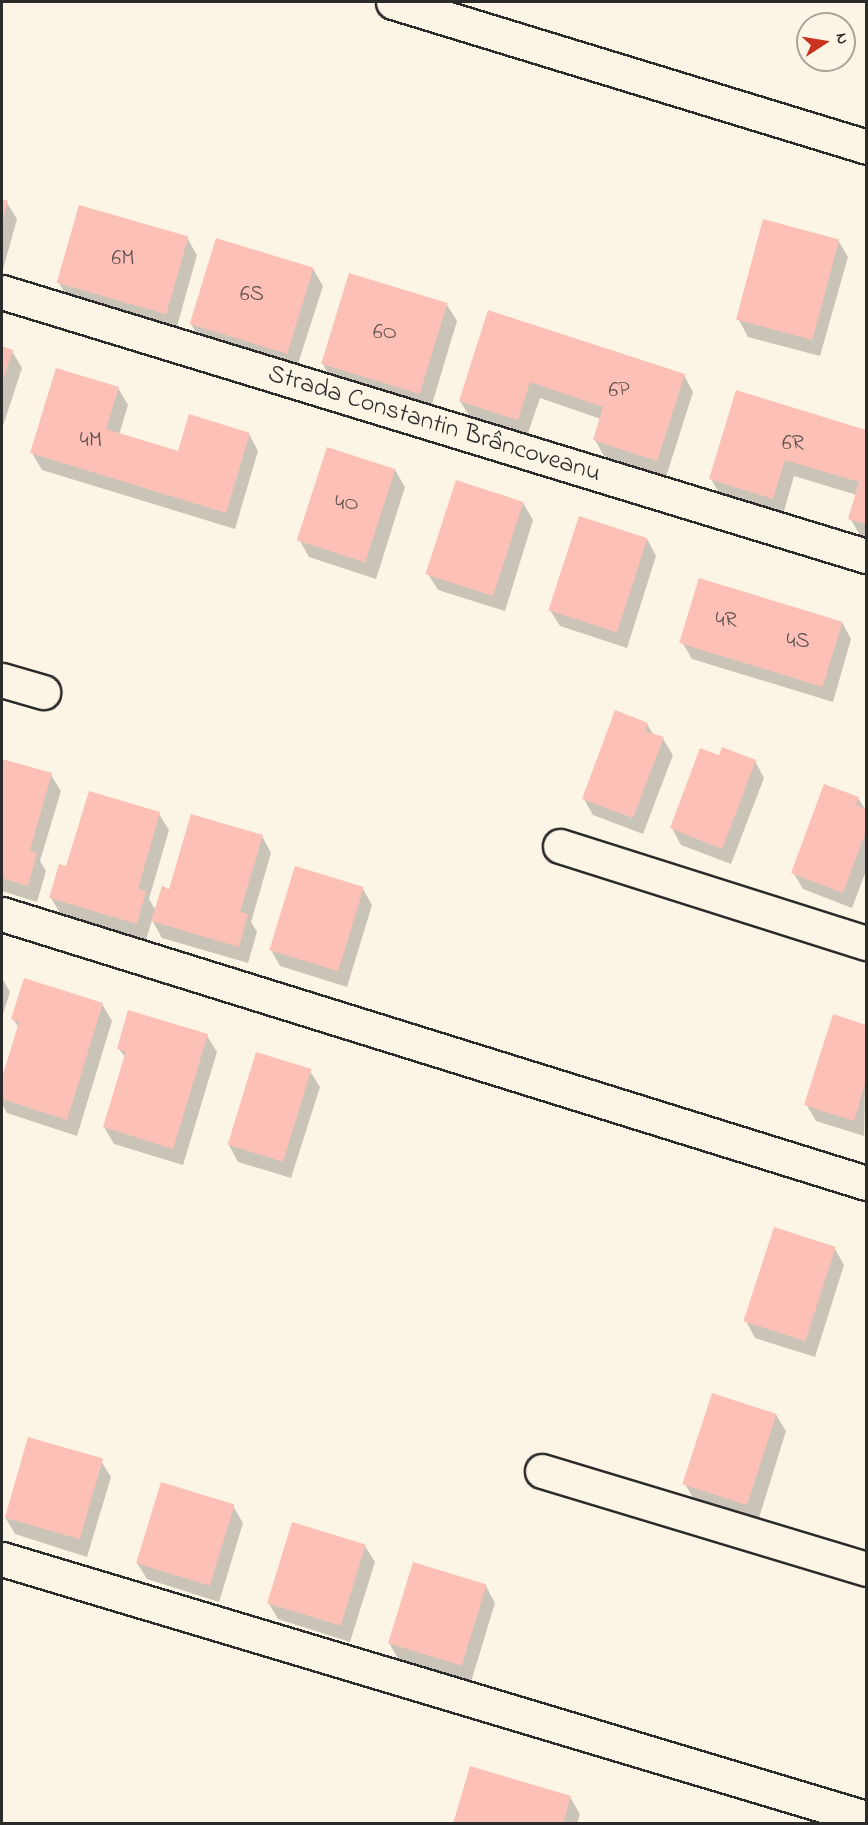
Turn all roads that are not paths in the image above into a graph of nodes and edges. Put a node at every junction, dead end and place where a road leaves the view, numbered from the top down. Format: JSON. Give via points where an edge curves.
{"nodes":[{"id":1,"x":393,"y":2,"type":"edge"},
{"id":2,"x":867,"y":147,"type":"edge"},
{"id":3,"x":2,"y":292,"type":"edge"},
{"id":4,"x":867,"y":556,"type":"edge"},
{"id":5,"x":2,"y":680,"type":"edge"},
{"id":6,"x":44,"y":692,"type":"dead end"},
{"id":7,"x":561,"y":846,"type":"dead end"},
{"id":8,"x":2,"y":914,"type":"edge"},
{"id":9,"x":867,"y":943,"type":"edge"},
{"id":10,"x":867,"y":1183,"type":"edge"},
{"id":11,"x":542,"y":1471,"type":"dead end"},
{"id":12,"x":2,"y":1559,"type":"edge"},
{"id":13,"x":867,"y":1569,"type":"edge"},
{"id":14,"x":867,"y":1818,"type":"edge"}],
"edges":[{"from":1,"to":2,"type":"street"},
{"from":3,"to":4,"type":"street","name":"Strada Constantin Brâncoveanu"},
{"from":5,"to":6,"type":"street"},
{"from":7,"to":9,"type":"street"},
{"from":8,"to":10,"type":"street"},
{"from":11,"to":13,"type":"street"},
{"from":12,"to":14,"type":"street"}]}
